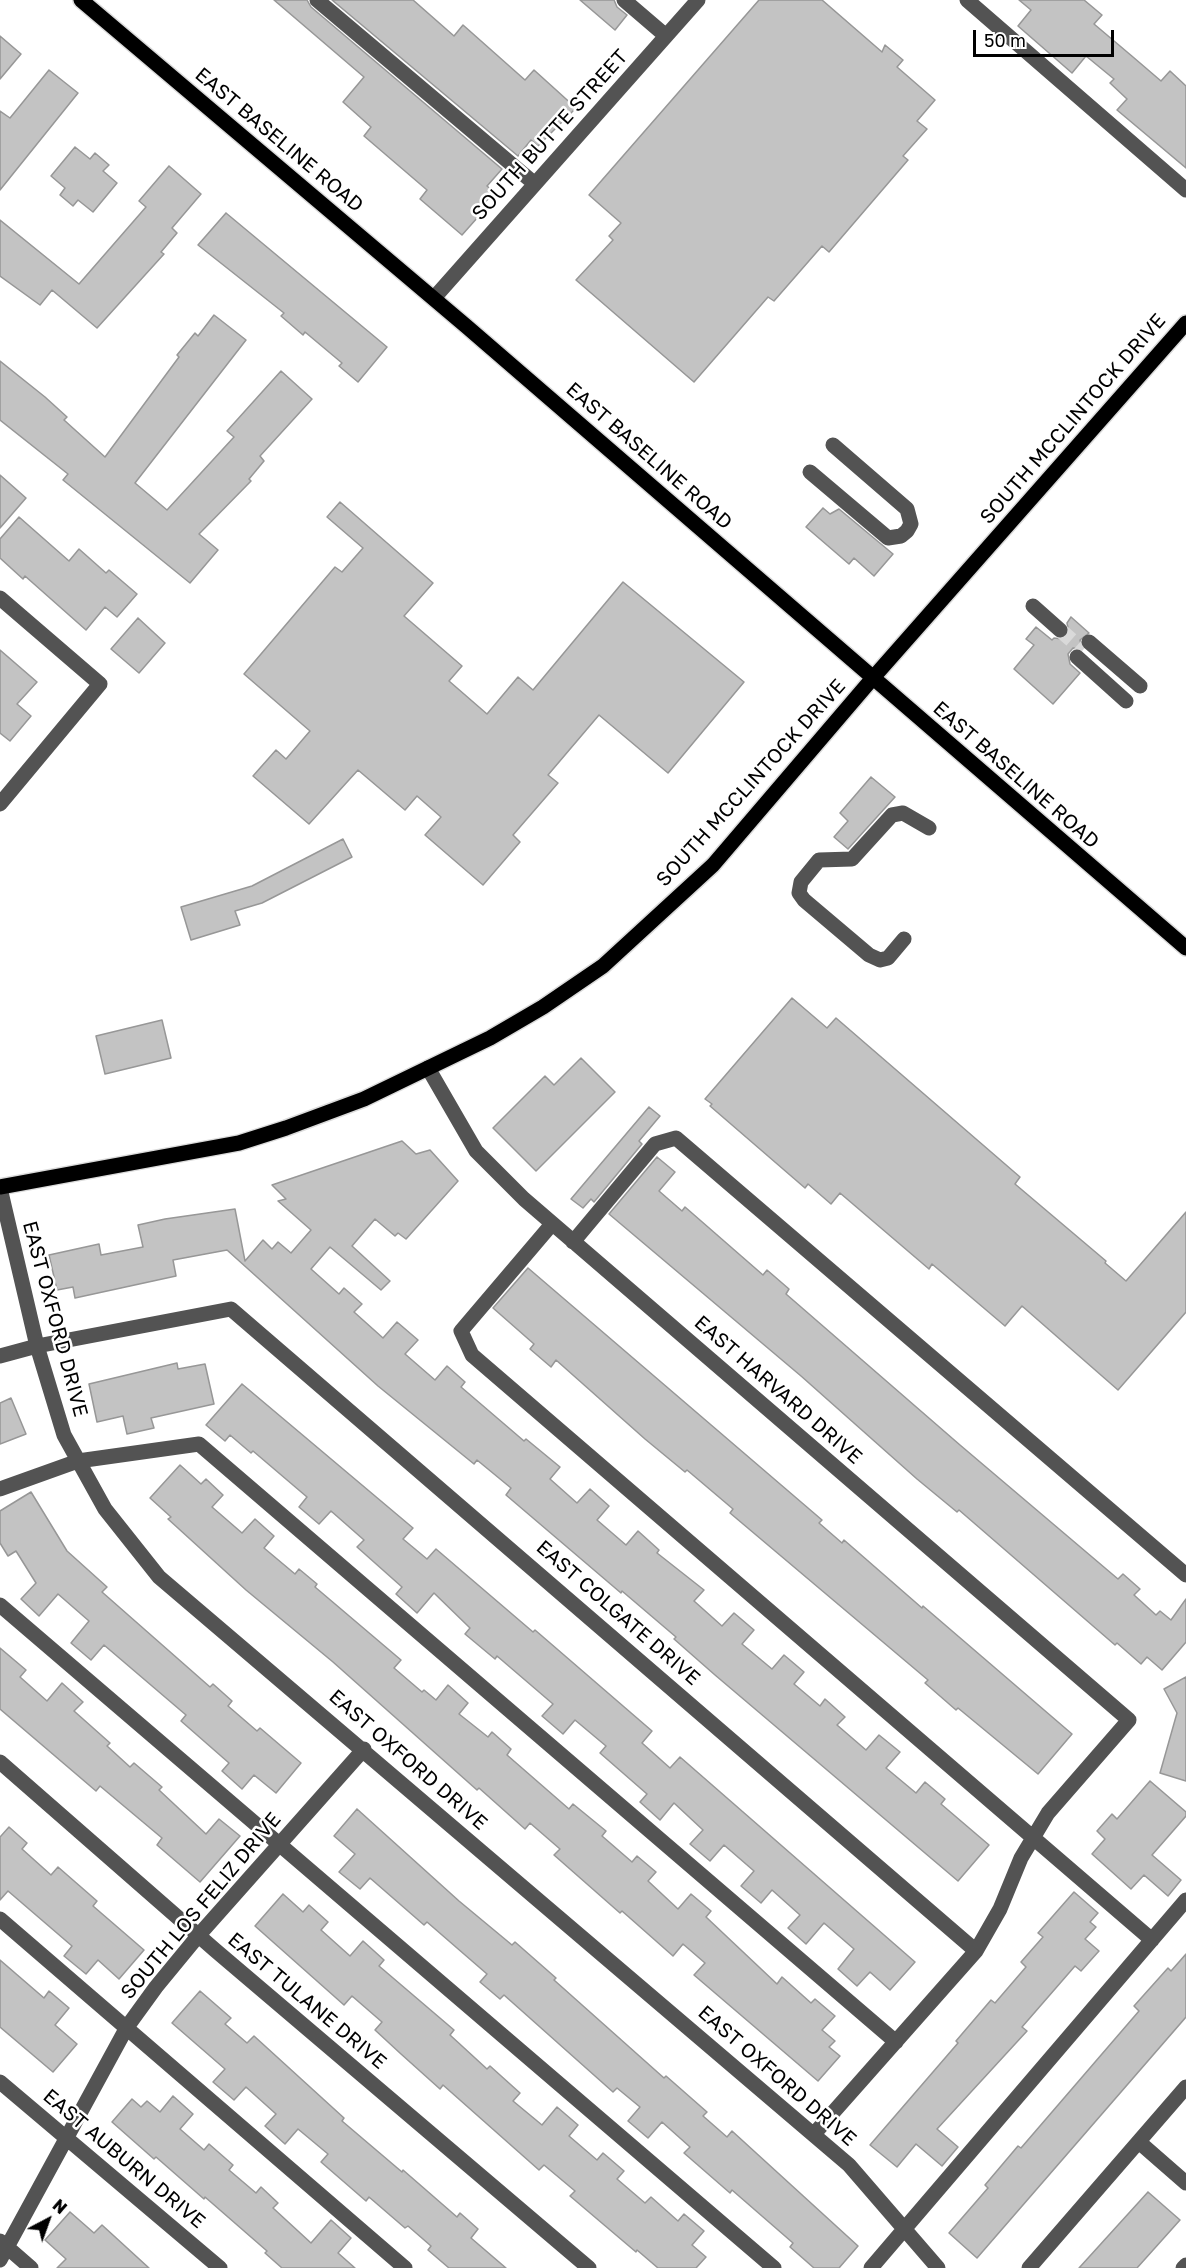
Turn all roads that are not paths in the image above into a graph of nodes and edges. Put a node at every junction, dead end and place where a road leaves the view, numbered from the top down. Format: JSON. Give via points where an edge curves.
{"nodes":[{"id":1,"x":81,"y":0,"type":"edge"},
{"id":2,"x":317,"y":0,"type":"edge"},
{"id":3,"x":624,"y":0,"type":"edge"},
{"id":4,"x":698,"y":0,"type":"edge"},
{"id":5,"x":967,"y":0,"type":"edge"},
{"id":6,"x":666,"y":36,"type":"junction"},
{"id":7,"x":535,"y":184,"type":"junction"},
{"id":8,"x":1186,"y":190,"type":"edge"},
{"id":9,"x":434,"y":298,"type":"junction"},
{"id":10,"x":1186,"y":323,"type":"edge"},
{"id":11,"x":833,"y":446,"type":"dead end"},
{"id":12,"x":810,"y":472,"type":"dead end"},
{"id":13,"x":0,"y":598,"type":"edge"},
{"id":14,"x":1034,"y":607,"type":"dead end"},
{"id":15,"x":1060,"y":630,"type":"tunnel mouth"},
{"id":16,"x":1083,"y":650,"type":"tunnel mouth"},
{"id":17,"x":872,"y":679,"type":"junction"},
{"id":18,"x":1133,"y":693,"type":"dead end"},
{"id":19,"x":0,"y":804,"type":"edge"},
{"id":20,"x":929,"y":828,"type":"dead end"},
{"id":21,"x":904,"y":939,"type":"dead end"},
{"id":22,"x":1186,"y":948,"type":"edge"},
{"id":23,"x":428,"y":1068,"type":"junction"},
{"id":24,"x":0,"y":1187,"type":"edge"},
{"id":25,"x":552,"y":1224,"type":"junction"},
{"id":26,"x":573,"y":1242,"type":"junction"},
{"id":27,"x":37,"y":1346,"type":"junction"},
{"id":28,"x":0,"y":1356,"type":"edge"},
{"id":29,"x":78,"y":1461,"type":"junction"},
{"id":30,"x":0,"y":1489,"type":"edge"},
{"id":31,"x":1186,"y":1575,"type":"edge"},
{"id":32,"x":0,"y":1605,"type":"edge"},
{"id":33,"x":364,"y":1749,"type":"junction"},
{"id":34,"x":0,"y":1762,"type":"edge"},
{"id":35,"x":1034,"y":1837,"type":"junction"},
{"id":36,"x":279,"y":1844,"type":"junction"},
{"id":37,"x":1186,"y":1900,"type":"edge"},
{"id":38,"x":0,"y":1920,"type":"edge"},
{"id":39,"x":198,"y":1936,"type":"junction"},
{"id":40,"x":1152,"y":1940,"type":"junction"},
{"id":41,"x":976,"y":1951,"type":"junction"},
{"id":42,"x":127,"y":2027,"type":"junction"},
{"id":43,"x":896,"y":2042,"type":"junction"},
{"id":44,"x":0,"y":2082,"type":"edge"},
{"id":45,"x":1186,"y":2087,"type":"edge"},
{"id":46,"x":814,"y":2134,"type":"junction"},
{"id":47,"x":65,"y":2137,"type":"junction"},
{"id":48,"x":1139,"y":2142,"type":"junction"},
{"id":49,"x":1186,"y":2183,"type":"edge"},
{"id":50,"x":906,"y":2228,"type":"junction"},
{"id":51,"x":2,"y":2249,"type":"edge"},
{"id":52,"x":31,"y":2268,"type":"edge"},
{"id":53,"x":220,"y":2268,"type":"edge"},
{"id":54,"x":405,"y":2268,"type":"edge"},
{"id":55,"x":589,"y":2268,"type":"edge"},
{"id":56,"x":774,"y":2268,"type":"edge"},
{"id":57,"x":871,"y":2268,"type":"edge"},
{"id":58,"x":938,"y":2268,"type":"edge"},
{"id":59,"x":1029,"y":2268,"type":"edge"}],
"edges":[{"from":1,"to":9,"type":"main road","name":"EAST BASELINE ROAD"},
{"from":2,"to":7,"type":"street"},
{"from":3,"to":6,"type":"street"},
{"from":4,"to":6,"type":"street","name":"SOUTH BUTTE STREET"},
{"from":5,"to":8,"type":"street"},
{"from":6,"to":7,"type":"street","name":"SOUTH BUTTE STREET"},
{"from":7,"to":9,"type":"street","name":"SOUTH BUTTE STREET"},
{"from":9,"to":17,"type":"main road","name":"EAST BASELINE ROAD"},
{"from":10,"to":17,"type":"main road","name":"SOUTH MCCLINTOCK DRIVE"},
{"from":11,"to":12,"type":"street","via":[[907,509],[911,518],[907,531],[888,538]]},
{"from":13,"to":19,"type":"street","via":[[100,684]]},
{"from":14,"to":15,"type":"street"},
{"from":16,"to":18,"type":"street"},
{"from":17,"to":22,"type":"main road","name":"EAST BASELINE ROAD"},
{"from":17,"to":23,"type":"main road","name":"SOUTH MCCLINTOCK DRIVE","via":[[713,865],[644,931],[603,966],[543,1007]]},
{"from":20,"to":21,"type":"street","via":[[903,813],[892,815],[852,859],[819,860],[801,882],[804,900],[869,955],[880,960],[888,958]]},
{"from":23,"to":24,"type":"main road","name":"SOUTH MCCLINTOCK DRIVE","via":[[364,1099],[239,1143]]},
{"from":23,"to":25,"type":"street","name":"EAST HARVARD DRIVE","via":[[476,1151]]},
{"from":24,"to":27,"type":"street","name":"EAST OXFORD DRIVE"},
{"from":25,"to":26,"type":"street","name":"EAST HARVARD DRIVE"},
{"from":25,"to":35,"type":"street","via":[[460,1331],[472,1355]]},
{"from":26,"to":31,"type":"street","via":[[655,1144],[676,1138]]},
{"from":26,"to":35,"type":"street","name":"EAST HARVARD DRIVE","via":[[1129,1720],[1048,1813]]},
{"from":27,"to":28,"type":"street"},
{"from":27,"to":29,"type":"street","name":"EAST OXFORD DRIVE","via":[[64,1435]]},
{"from":27,"to":41,"type":"street","name":"EAST COLGATE DRIVE","via":[[231,1309]]},
{"from":29,"to":30,"type":"street"},
{"from":29,"to":33,"type":"street","name":"EAST OXFORD DRIVE","via":[[105,1509],[159,1577]]},
{"from":29,"to":43,"type":"street","via":[[199,1444]]},
{"from":32,"to":36,"type":"street"},
{"from":33,"to":36,"type":"street","name":"SOUTH LOS FELIZ DRIVE"},
{"from":33,"to":46,"type":"street","name":"EAST OXFORD DRIVE"},
{"from":34,"to":39,"type":"street","name":"EAST TULANE DRIVE"},
{"from":35,"to":40,"type":"street"},
{"from":35,"to":41,"type":"street"},
{"from":36,"to":39,"type":"street","name":"SOUTH LOS FELIZ DRIVE"},
{"from":36,"to":56,"type":"street"},
{"from":37,"to":40,"type":"street"},
{"from":38,"to":42,"type":"street"},
{"from":39,"to":42,"type":"street","name":"SOUTH LOS FELIZ DRIVE"},
{"from":39,"to":55,"type":"street","name":"EAST TULANE DRIVE"},
{"from":40,"to":50,"type":"street"},
{"from":41,"to":43,"type":"street"},
{"from":42,"to":47,"type":"street","name":"SOUTH LOS FELIZ DRIVE"},
{"from":42,"to":54,"type":"street"},
{"from":43,"to":46,"type":"street"},
{"from":44,"to":47,"type":"street","name":"EAST AUBURN DRIVE"},
{"from":45,"to":48,"type":"street"},
{"from":46,"to":50,"type":"street","name":"EAST OXFORD DRIVE","via":[[849,2165]]},
{"from":47,"to":51,"type":"street","name":"SOUTH LOS FELIZ DRIVE"},
{"from":47,"to":53,"type":"street","name":"EAST AUBURN DRIVE"},
{"from":48,"to":49,"type":"street"},
{"from":48,"to":59,"type":"street"},
{"from":50,"to":57,"type":"street"},
{"from":50,"to":58,"type":"street","name":"EAST OXFORD DRIVE"},
{"from":51,"to":52,"type":"street"}]}
